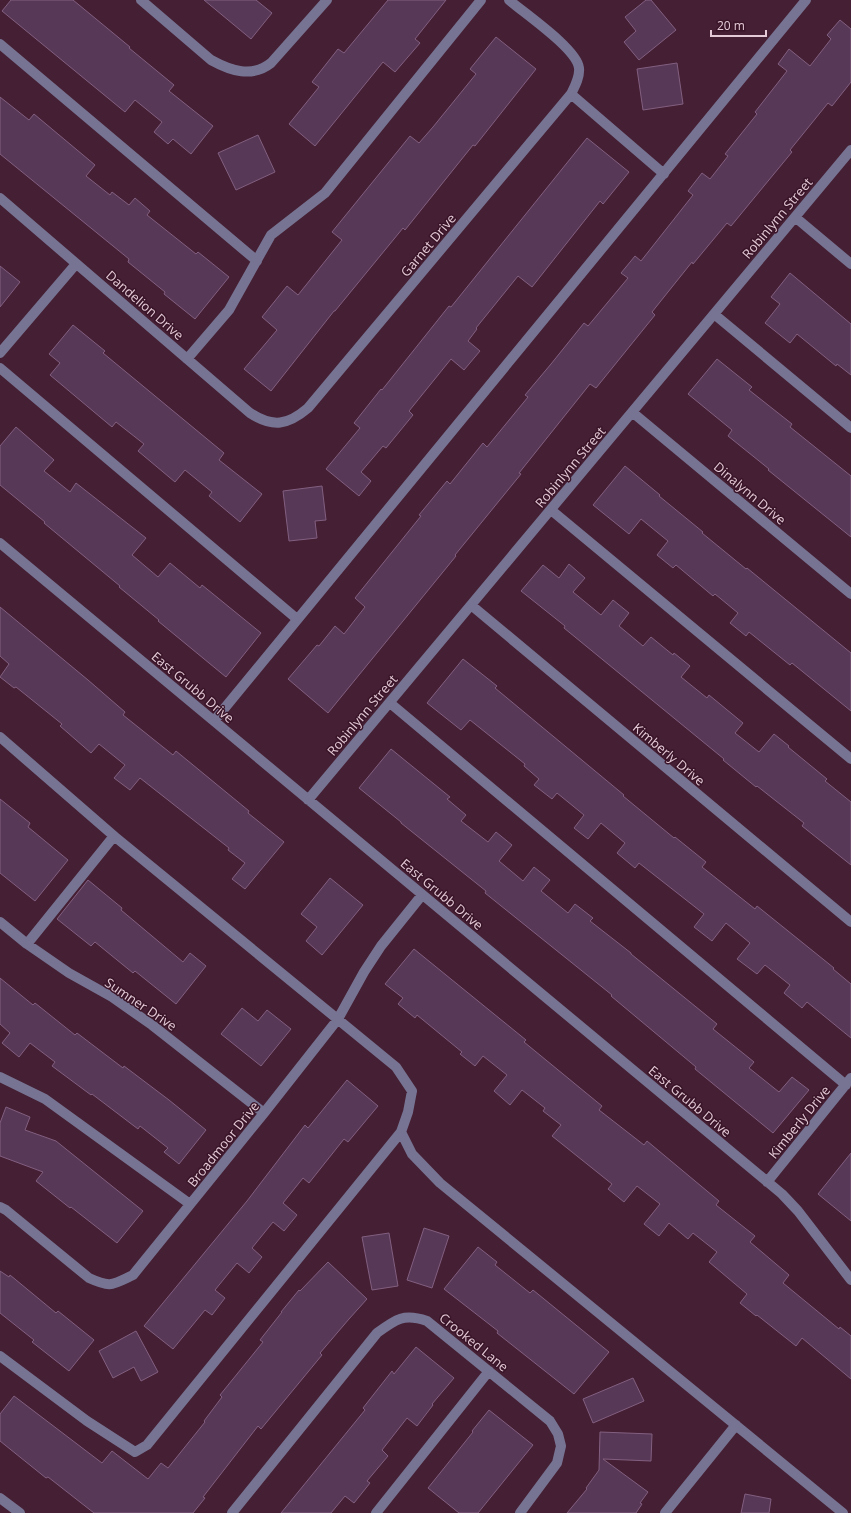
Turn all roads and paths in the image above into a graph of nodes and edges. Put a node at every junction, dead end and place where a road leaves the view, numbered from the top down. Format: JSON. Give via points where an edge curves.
{"nodes":[{"id":1,"x":141,"y":0,"type":"edge"},
{"id":2,"x":327,"y":0,"type":"edge"},
{"id":3,"x":481,"y":0,"type":"edge"},
{"id":4,"x":509,"y":0,"type":"edge"},
{"id":5,"x":806,"y":0,"type":"edge"},
{"id":6,"x":0,"y":44,"type":"edge"},
{"id":7,"x":571,"y":94,"type":"junction"},
{"id":8,"x":851,"y":150,"type":"edge"},
{"id":9,"x":664,"y":174,"type":"junction"},
{"id":10,"x":0,"y":198,"type":"edge"},
{"id":11,"x":795,"y":217,"type":"junction"},
{"id":12,"x":257,"y":260,"type":"junction"},
{"id":13,"x":76,"y":264,"type":"junction"},
{"id":14,"x":851,"y":264,"type":"edge"},
{"id":15,"x":714,"y":314,"type":"junction"},
{"id":16,"x":0,"y":353,"type":"edge"},
{"id":17,"x":187,"y":359,"type":"junction"},
{"id":18,"x":0,"y":368,"type":"edge"},
{"id":19,"x":632,"y":412,"type":"junction"},
{"id":20,"x":277,"y":424,"type":"joint"},
{"id":21,"x":851,"y":428,"type":"edge"},
{"id":22,"x":551,"y":510,"type":"junction"},
{"id":23,"x":0,"y":543,"type":"edge"},
{"id":24,"x":851,"y":594,"type":"edge"},
{"id":25,"x":471,"y":605,"type":"junction"},
{"id":26,"x":297,"y":619,"type":"junction"},
{"id":27,"x":390,"y":703,"type":"junction"},
{"id":28,"x":214,"y":721,"type":"junction"},
{"id":29,"x":0,"y":737,"type":"edge"},
{"id":30,"x":851,"y":759,"type":"edge"},
{"id":31,"x":308,"y":800,"type":"junction"},
{"id":32,"x":114,"y":836,"type":"junction"},
{"id":33,"x":422,"y":895,"type":"junction"},
{"id":34,"x":0,"y":922,"type":"edge"},
{"id":35,"x":851,"y":922,"type":"edge"},
{"id":36,"x":27,"y":944,"type":"junction"},
{"id":37,"x":338,"y":1019,"type":"junction"},
{"id":38,"x":0,"y":1077,"type":"edge"},
{"id":39,"x":848,"y":1082,"type":"edge"},
{"id":40,"x":264,"y":1113,"type":"junction"},
{"id":41,"x":401,"y":1132,"type":"junction"},
{"id":42,"x":766,"y":1182,"type":"junction"},
{"id":43,"x":190,"y":1204,"type":"junction"},
{"id":44,"x":0,"y":1208,"type":"edge"},
{"id":45,"x":851,"y":1280,"type":"edge"},
{"id":46,"x":0,"y":1356,"type":"edge"},
{"id":47,"x":489,"y":1372,"type":"junction"},
{"id":48,"x":736,"y":1425,"type":"junction"},
{"id":49,"x":0,"y":1498,"type":"edge"},
{"id":50,"x":20,"y":1513,"type":"edge"},
{"id":51,"x":232,"y":1513,"type":"edge"},
{"id":52,"x":376,"y":1513,"type":"edge"},
{"id":53,"x":520,"y":1513,"type":"edge"},
{"id":54,"x":665,"y":1513,"type":"edge"},
{"id":55,"x":843,"y":1513,"type":"edge"}],
"edges":[{"from":1,"to":2,"type":"street","via":[[211,60],[224,67],[245,72],[263,70],[271,63]]},
{"from":3,"to":12,"type":"street","via":[[324,193],[271,235]]},
{"from":4,"to":7,"type":"street","name":"Garnet Drive","via":[[574,57],[579,67],[578,78]]},
{"from":5,"to":9,"type":"street"},
{"from":6,"to":12,"type":"street"},
{"from":7,"to":9,"type":"street"},
{"from":7,"to":20,"type":"street","name":"Garnet Drive","via":[[308,408],[298,417]]},
{"from":8,"to":11,"type":"street","name":"Robinlynn Street"},
{"from":9,"to":26,"type":"street"},
{"from":10,"to":13,"type":"street","name":"Dandelion Drive"},
{"from":11,"to":14,"type":"street"},
{"from":11,"to":15,"type":"street","name":"Robinlynn Street"},
{"from":12,"to":17,"type":"street","via":[[229,310]]},
{"from":13,"to":16,"type":"street"},
{"from":13,"to":17,"type":"street","name":"Dandelion Drive"},
{"from":15,"to":19,"type":"street","name":"Robinlynn Street"},
{"from":15,"to":21,"type":"street"},
{"from":17,"to":20,"type":"street","name":"Dandelion Drive","via":[[250,413]]},
{"from":18,"to":26,"type":"street"},
{"from":19,"to":22,"type":"street","name":"Robinlynn Street"},
{"from":19,"to":24,"type":"street","name":"Dinalynn Drive"},
{"from":22,"to":25,"type":"street","name":"Robinlynn Street"},
{"from":22,"to":30,"type":"street"},
{"from":23,"to":28,"type":"street","name":"East Grubb Drive"},
{"from":25,"to":27,"type":"street","name":"Robinlynn Street"},
{"from":25,"to":35,"type":"street","name":"Kimberly Drive"},
{"from":26,"to":28,"type":"street"},
{"from":27,"to":31,"type":"street","name":"Robinlynn Street"},
{"from":27,"to":39,"type":"street"},
{"from":28,"to":31,"type":"street","name":"East Grubb Drive"},
{"from":29,"to":32,"type":"street"},
{"from":31,"to":33,"type":"street","name":"East Grubb Drive"},
{"from":32,"to":36,"type":"street"},
{"from":32,"to":37,"type":"street"},
{"from":33,"to":37,"type":"street","name":"Broadmoor Drive","via":[[381,946]]},
{"from":33,"to":42,"type":"street","name":"East Grubb Drive"},
{"from":34,"to":36,"type":"street","name":"Sumner Drive"},
{"from":36,"to":40,"type":"street","name":"Sumner Drive","via":[[152,1025]]},
{"from":37,"to":40,"type":"street","name":"Broadmoor Drive"},
{"from":37,"to":41,"type":"street","via":[[396,1067],[412,1091]]},
{"from":38,"to":43,"type":"street","via":[[45,1099]]},
{"from":39,"to":42,"type":"street","name":"Kimberly Drive"},
{"from":40,"to":43,"type":"street","name":"Broadmoor Drive"},
{"from":41,"to":46,"type":"street","via":[[147,1445],[134,1452],[87,1421]]},
{"from":41,"to":48,"type":"street","via":[[412,1154],[440,1183]]},
{"from":42,"to":45,"type":"street","name":"East Grubb Drive","via":[[798,1210]]},
{"from":43,"to":44,"type":"street","name":"Broadmoor Drive","via":[[133,1275],[112,1285],[89,1278],[6,1210]]},
{"from":47,"to":51,"type":"street","name":"Crooked Lane","via":[[427,1321],[406,1316],[394,1320],[377,1333]]},
{"from":47,"to":52,"type":"street"},
{"from":47,"to":53,"type":"street","name":"Crooked Lane","via":[[550,1422],[558,1434],[560,1446],[557,1463]]},
{"from":48,"to":54,"type":"street"},
{"from":48,"to":55,"type":"street"},
{"from":49,"to":50,"type":"street"}]}
